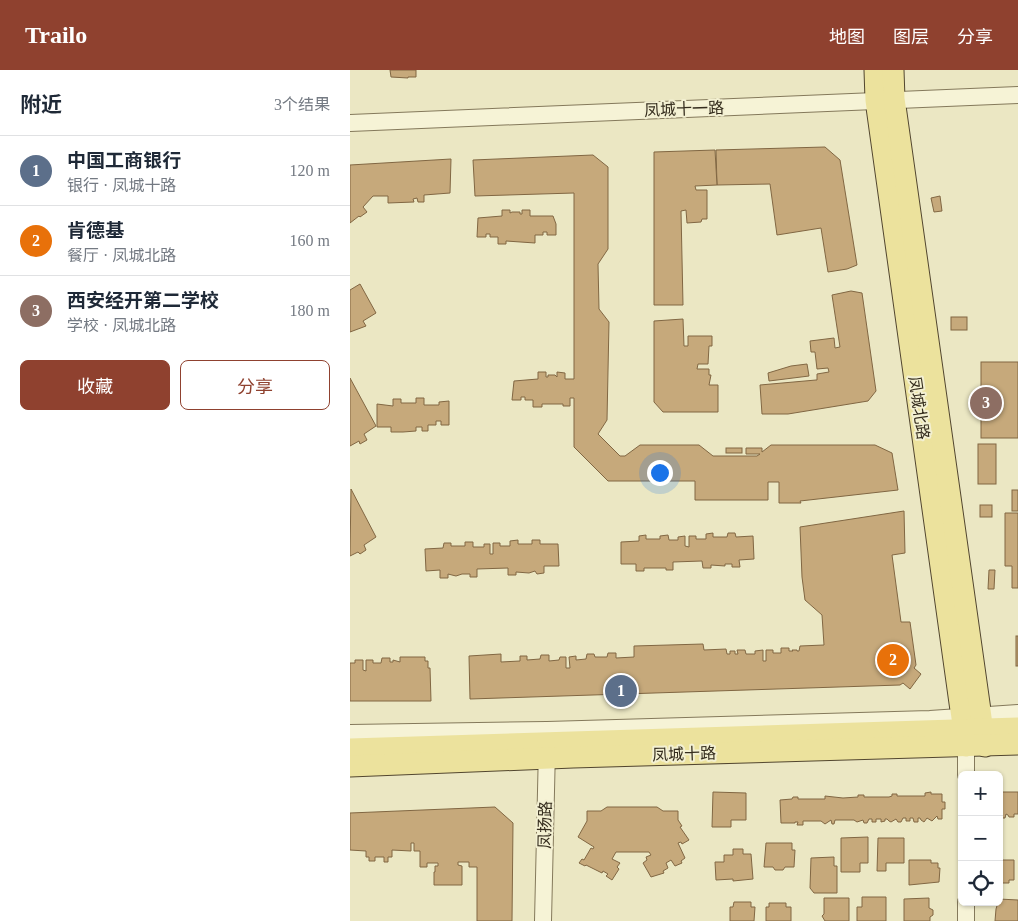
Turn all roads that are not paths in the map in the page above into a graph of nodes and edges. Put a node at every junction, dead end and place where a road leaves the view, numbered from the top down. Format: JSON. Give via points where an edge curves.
{"nodes":[{"id":1,"x":875,"y":70,"type":"edge"},
{"id":2,"x":893,"y":70,"type":"edge"},
{"id":3,"x":1018,"y":95,"type":"edge"},
{"id":4,"x":885,"y":100,"type":"junction"},
{"id":5,"x":350,"y":123,"type":"edge"},
{"id":6,"x":1018,"y":713,"type":"edge"},
{"id":7,"x":1018,"y":728,"type":"edge"},
{"id":8,"x":973,"y":731,"type":"junction"},
{"id":9,"x":350,"y":733,"type":"edge"},
{"id":10,"x":547,"y":744,"type":"junction"},
{"id":11,"x":1018,"y":744,"type":"edge"},
{"id":12,"x":350,"y":749,"type":"edge"},
{"id":13,"x":350,"y":766,"type":"edge"},
{"id":14,"x":967,"y":771,"type":"edge"},
{"id":15,"x":966,"y":906,"type":"edge"},
{"id":16,"x":543,"y":921,"type":"edge"},
{"id":17,"x":966,"y":921,"type":"edge"}],
"edges":[{"from":1,"to":4,"type":"main road","name":"凤城北路"},
{"from":2,"to":4,"type":"main road","name":"凤城北路"},
{"from":3,"to":4,"type":"street","name":"凤城十一路"},
{"from":4,"to":5,"type":"street","name":"凤城十一路"},
{"from":4,"to":8,"type":"main road","name":"凤城北路"},
{"from":6,"to":8,"type":"street"},
{"from":7,"to":8,"type":"main road","name":"凤城十路"},
{"from":8,"to":10,"type":"main road","name":"凤城十路"},
{"from":8,"to":10,"type":"street"},
{"from":8,"to":11,"type":"main road","name":"凤城十路"},
{"from":8,"to":14,"type":"street"},
{"from":9,"to":10,"type":"street"},
{"from":10,"to":12,"type":"main road","name":"凤城十路"},
{"from":10,"to":13,"type":"main road","name":"凤城十路"},
{"from":10,"to":16,"type":"street","name":"凤扬路"},
{"from":15,"to":17,"type":"street"}]}
